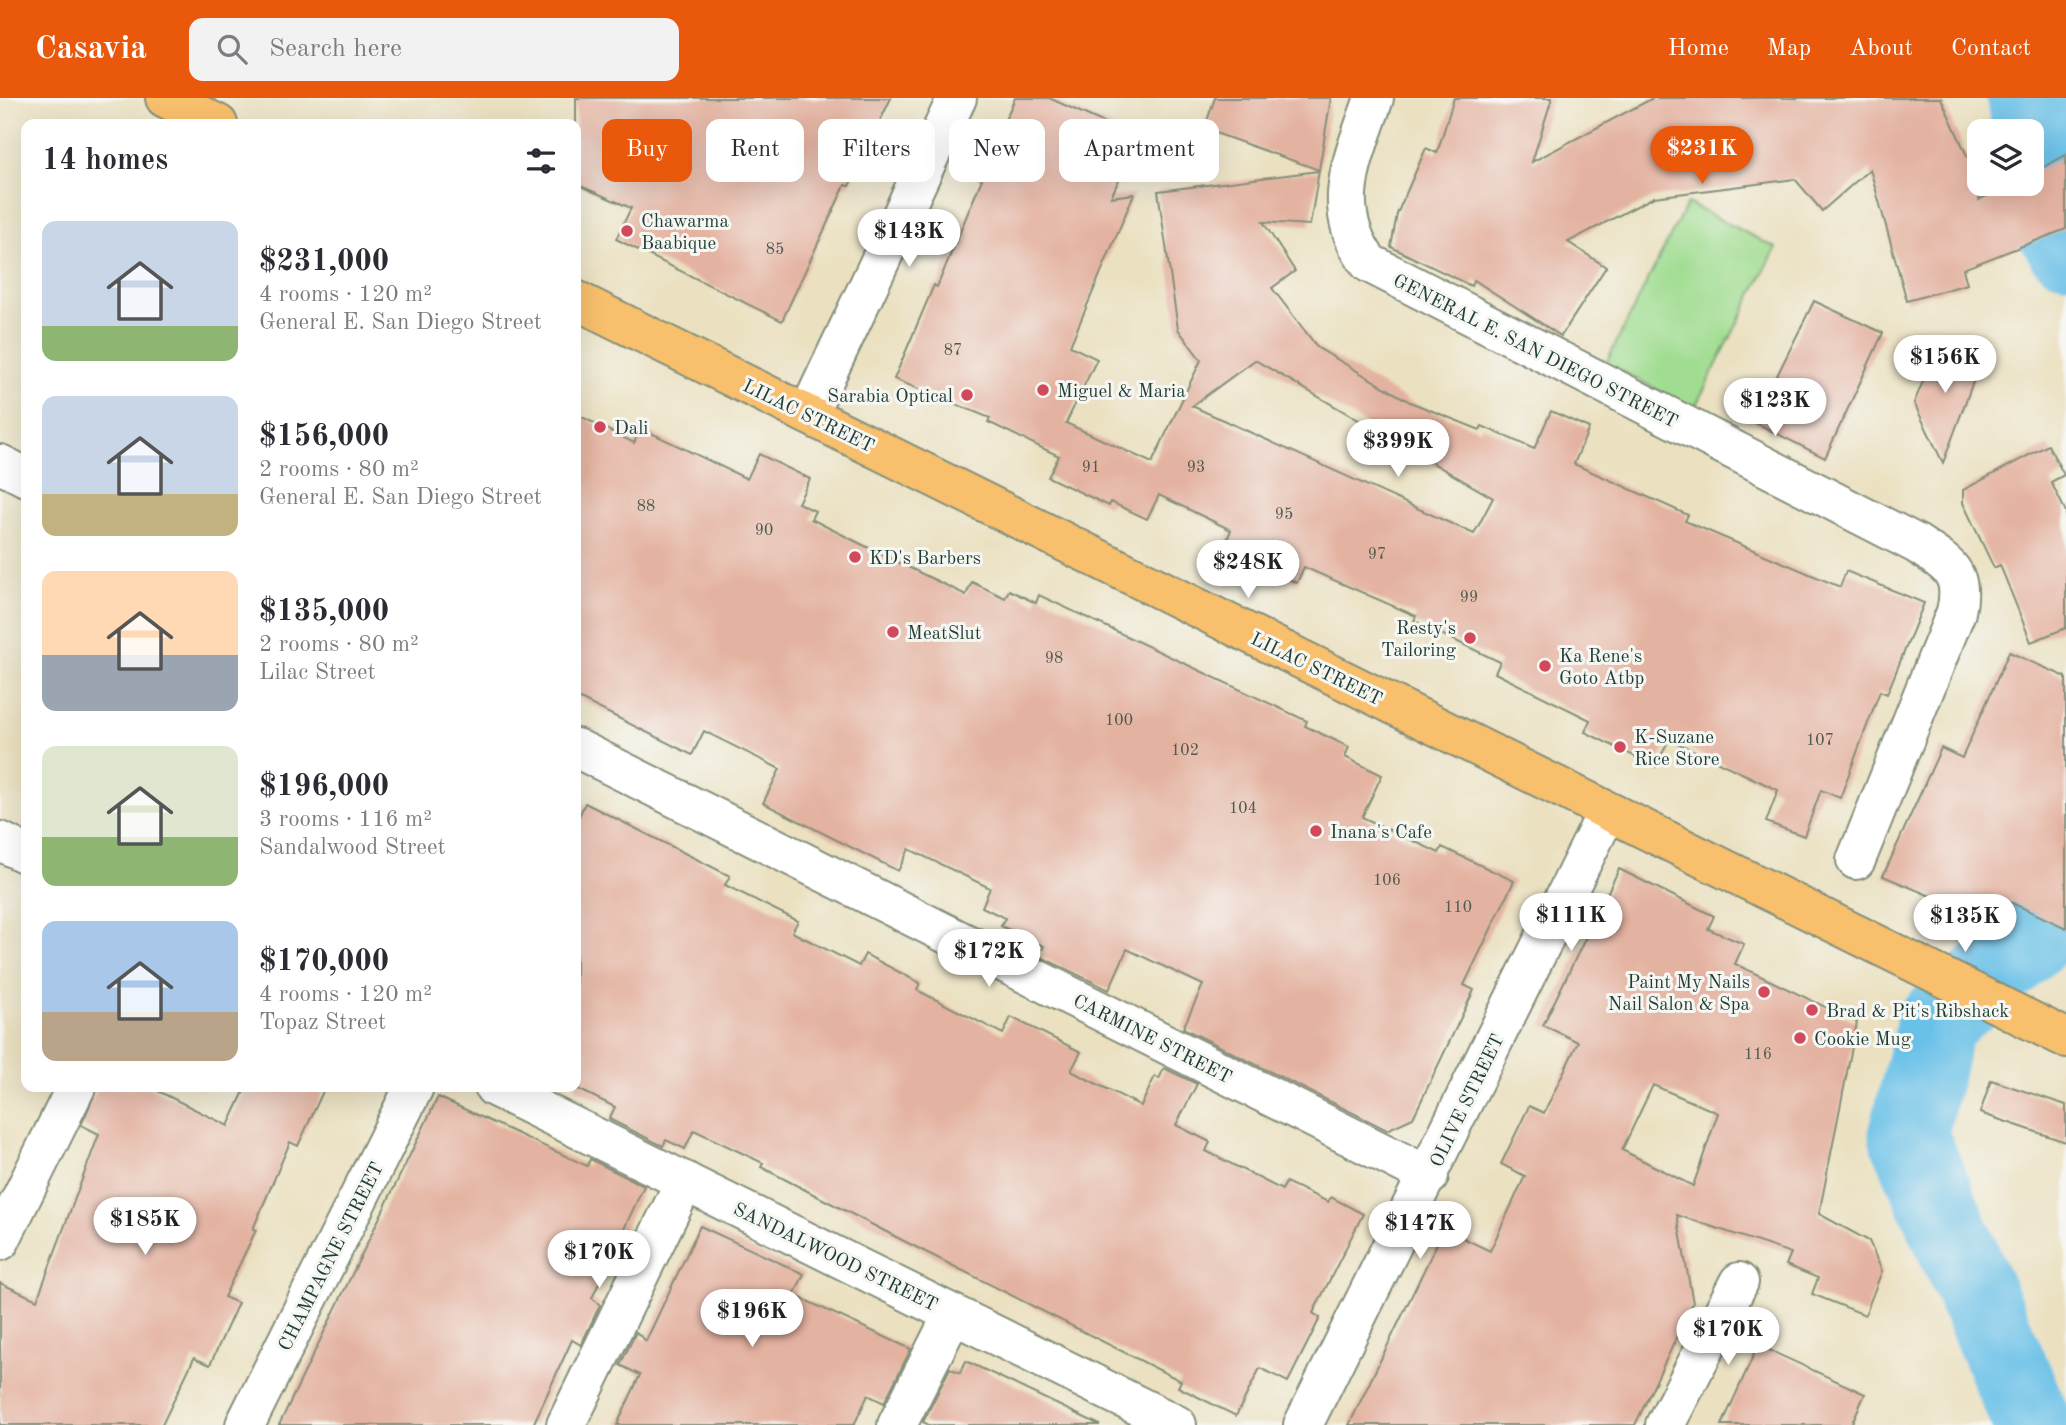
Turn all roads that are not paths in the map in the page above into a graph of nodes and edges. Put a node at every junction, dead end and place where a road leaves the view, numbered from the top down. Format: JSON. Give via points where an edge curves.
{"nodes":[{"id":1,"x":165,"y":98,"type":"edge"},
{"id":2,"x":957,"y":98,"type":"edge"},
{"id":3,"x":1374,"y":98,"type":"edge"},
{"id":4,"x":208,"y":119,"type":"edge"},
{"id":5,"x":581,"y":302,"type":"edge"},
{"id":6,"x":808,"y":414,"type":"junction"},
{"id":7,"x":0,"y":464,"type":"edge"},
{"id":8,"x":21,"y":474,"type":"edge"},
{"id":9,"x":581,"y":751,"type":"edge"},
{"id":10,"x":1607,"y":812,"type":"junction"},
{"id":11,"x":0,"y":841,"type":"edge"},
{"id":12,"x":21,"y":852,"type":"edge"},
{"id":13,"x":1856,"y":860,"type":"dead end"},
{"id":14,"x":2066,"y":1038,"type":"edge"},
{"id":15,"x":74,"y":1092,"type":"edge"},
{"id":16,"x":412,"y":1092,"type":"edge"},
{"id":17,"x":504,"y":1092,"type":"edge"},
{"id":18,"x":1429,"y":1176,"type":"junction"},
{"id":19,"x":685,"y":1181,"type":"junction"},
{"id":20,"x":0,"y":1241,"type":"edge"},
{"id":21,"x":1739,"y":1282,"type":"dead end"},
{"id":22,"x":953,"y":1314,"type":"junction"},
{"id":23,"x":246,"y":1425,"type":"edge"},
{"id":24,"x":566,"y":1425,"type":"edge"},
{"id":25,"x":897,"y":1425,"type":"edge"},
{"id":26,"x":1177,"y":1425,"type":"edge"},
{"id":27,"x":1303,"y":1425,"type":"edge"},
{"id":28,"x":1665,"y":1425,"type":"edge"}],
"edges":[{"from":1,"to":4,"type":"main road"},
{"from":2,"to":6,"type":"street"},
{"from":3,"to":13,"type":"street","name":"GENERAL E. SAN DIEGO STREET","via":[[1351,169],[1345,213],[1350,234],[1369,263],[1917,544],[1954,572],[1959,585],[1956,612]]},
{"from":5,"to":6,"type":"main road","name":"LILAC STREET"},
{"from":6,"to":10,"type":"main road","name":"LILAC STREET"},
{"from":7,"to":8,"type":"street"},
{"from":9,"to":18,"type":"street","name":"CARMINE STREET"},
{"from":10,"to":14,"type":"main road","name":"LILAC STREET"},
{"from":10,"to":18,"type":"street","name":"OLIVE STREET"},
{"from":11,"to":12,"type":"street"},
{"from":15,"to":20,"type":"street"},
{"from":16,"to":23,"type":"street","name":"CHAMPAGNE STREET"},
{"from":17,"to":19,"type":"street","name":"SANDALWOOD STREET"},
{"from":18,"to":27,"type":"street","name":"OLIVE STREET"},
{"from":19,"to":22,"type":"street","name":"SANDALWOOD STREET"},
{"from":19,"to":24,"type":"street"},
{"from":21,"to":28,"type":"street"},
{"from":22,"to":25,"type":"street"},
{"from":22,"to":26,"type":"street","name":"SANDALWOOD STREET"}]}
